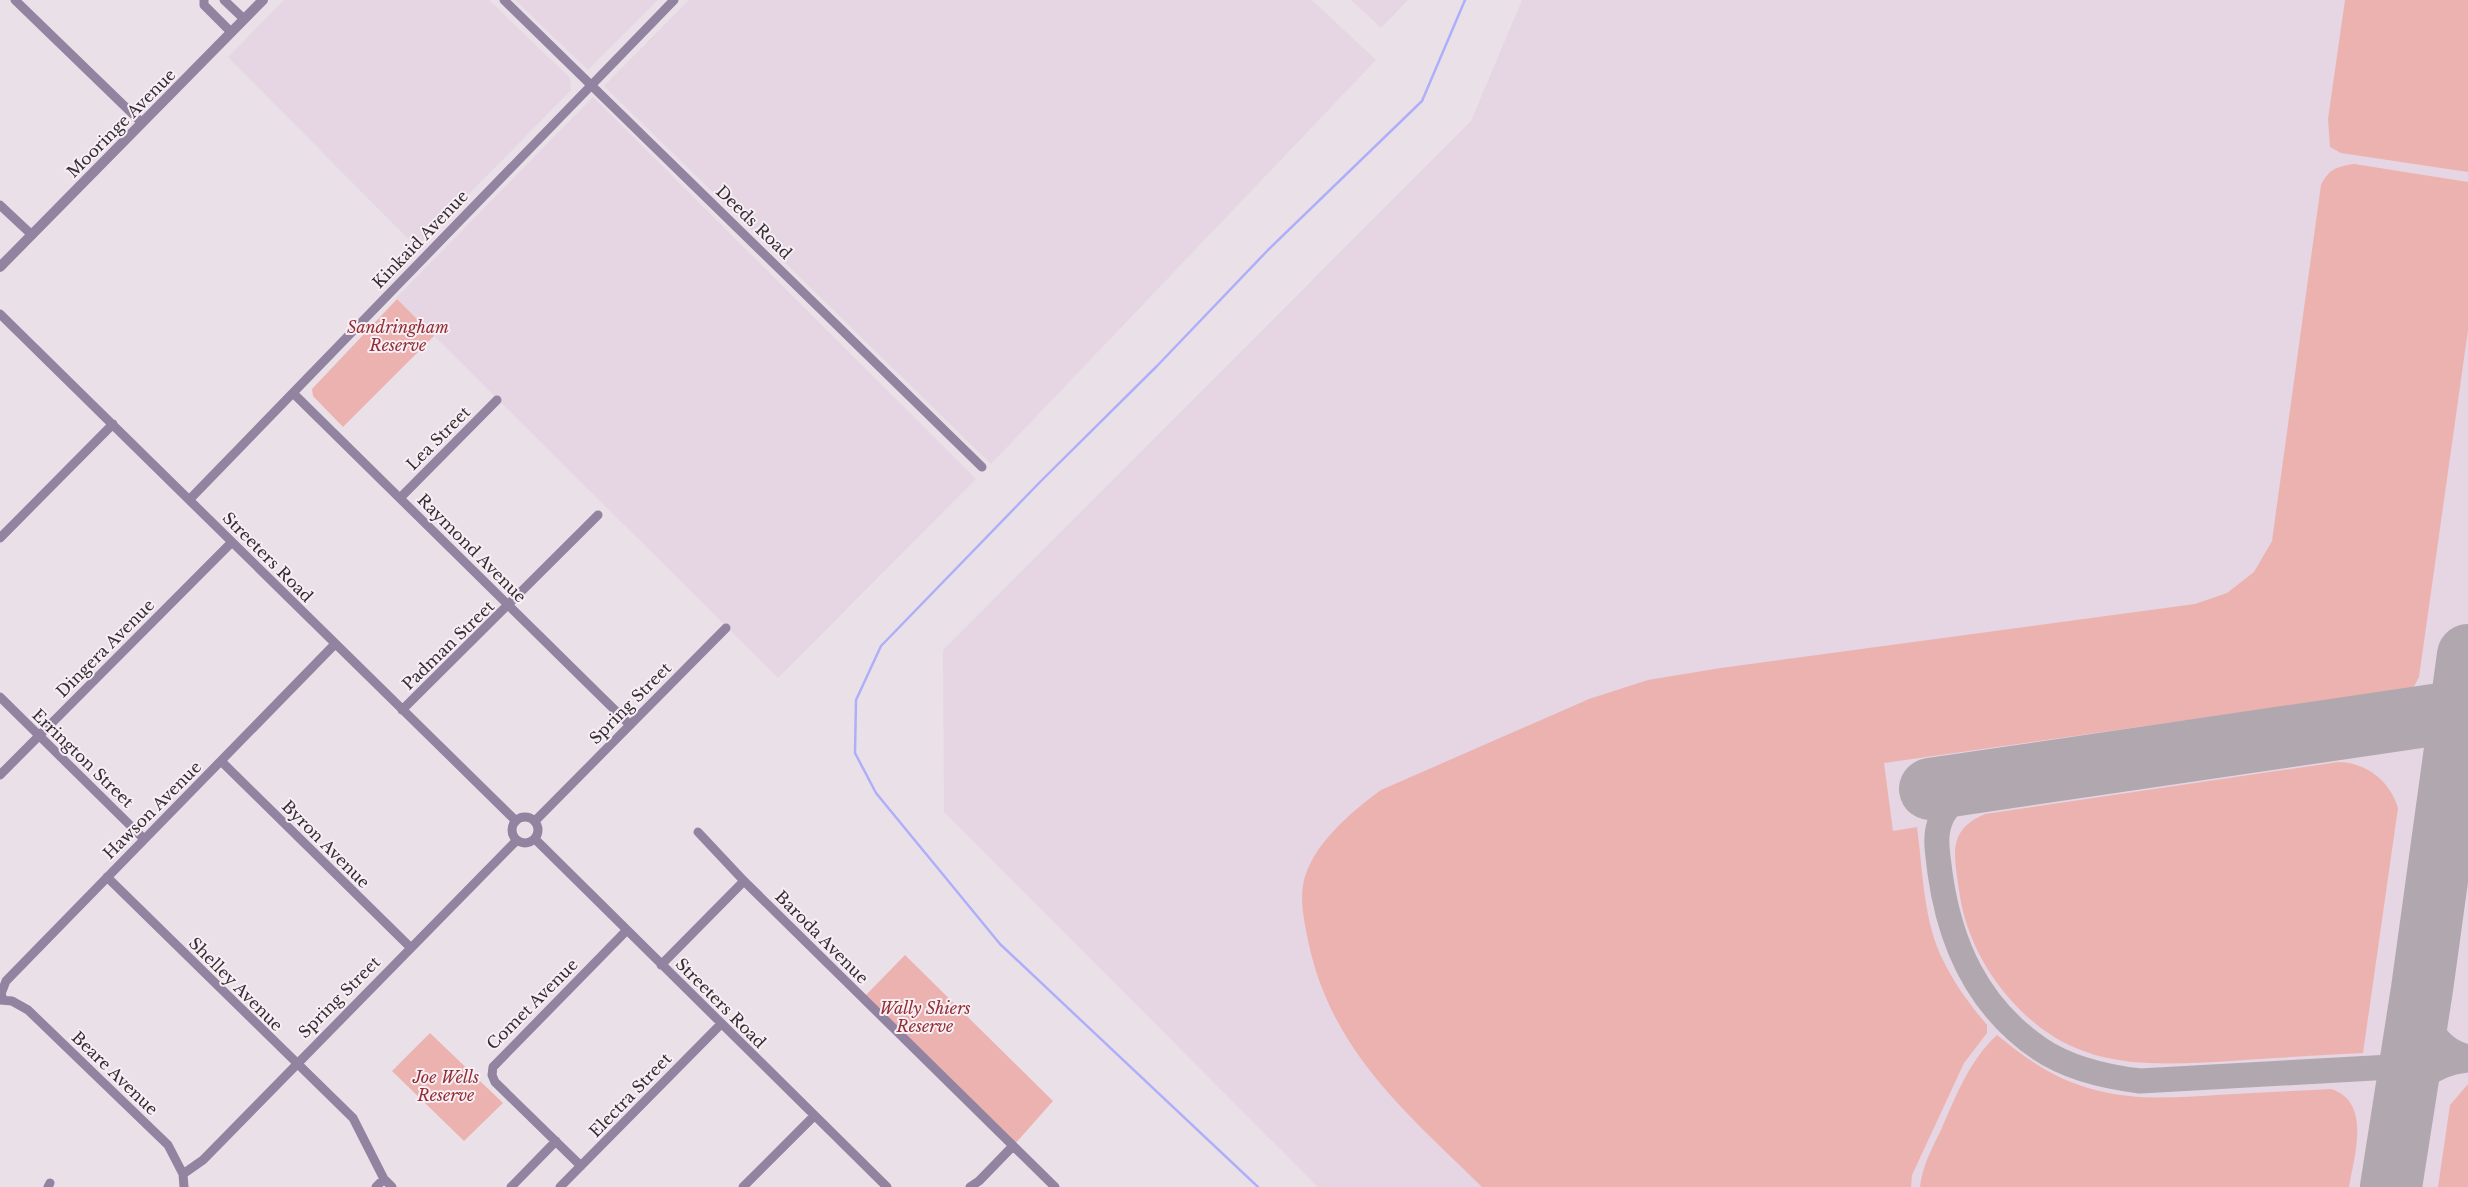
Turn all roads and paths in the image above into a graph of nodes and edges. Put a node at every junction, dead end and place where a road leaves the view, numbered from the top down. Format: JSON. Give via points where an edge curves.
{"nodes":[{"id":1,"x":15,"y":0,"type":"edge"},
{"id":2,"x":204,"y":0,"type":"edge"},
{"id":3,"x":224,"y":0,"type":"edge"},
{"id":4,"x":263,"y":0,"type":"edge"},
{"id":5,"x":504,"y":0,"type":"edge"},
{"id":6,"x":674,"y":0,"type":"edge"},
{"id":7,"x":244,"y":19,"type":"junction"},
{"id":8,"x":231,"y":32,"type":"junction"},
{"id":9,"x":591,"y":84,"type":"junction"},
{"id":10,"x":142,"y":123,"type":"junction"},
{"id":11,"x":0,"y":204,"type":"edge"},
{"id":12,"x":32,"y":235,"type":"junction"},
{"id":13,"x":0,"y":267,"type":"edge"},
{"id":14,"x":0,"y":314,"type":"edge"},
{"id":15,"x":293,"y":393,"type":"junction"},
{"id":16,"x":497,"y":400,"type":"dead end"},
{"id":17,"x":113,"y":424,"type":"junction"},
{"id":18,"x":982,"y":467,"type":"dead end"},
{"id":19,"x":400,"y":498,"type":"junction"},
{"id":20,"x":190,"y":499,"type":"junction"},
{"id":21,"x":598,"y":515,"type":"dead end"},
{"id":22,"x":0,"y":538,"type":"edge"},
{"id":23,"x":232,"y":542,"type":"junction"},
{"id":24,"x":509,"y":606,"type":"junction"},
{"id":25,"x":726,"y":628,"type":"dead end"},
{"id":26,"x":335,"y":644,"type":"junction"},
{"id":27,"x":0,"y":697,"type":"edge"},
{"id":28,"x":402,"y":710,"type":"junction"},
{"id":29,"x":630,"y":725,"type":"junction"},
{"id":30,"x":39,"y":736,"type":"junction"},
{"id":31,"x":222,"y":762,"type":"junction"},
{"id":32,"x":0,"y":775,"type":"edge"},
{"id":33,"x":516,"y":821,"type":"junction"},
{"id":34,"x":535,"y":821,"type":"junction"},
{"id":35,"x":698,"y":832,"type":"dead end"},
{"id":36,"x":144,"y":839,"type":"junction"},
{"id":37,"x":535,"y":839,"type":"junction"},
{"id":38,"x":517,"y":840,"type":"junction"},
{"id":39,"x":107,"y":877,"type":"junction"},
{"id":40,"x":744,"y":881,"type":"junction"},
{"id":41,"x":627,"y":930,"type":"junction"},
{"id":42,"x":410,"y":947,"type":"junction"},
{"id":43,"x":661,"y":965,"type":"junction"},
{"id":44,"x":1,"y":1000,"type":"edge"},
{"id":45,"x":721,"y":1024,"type":"junction"},
{"id":46,"x":295,"y":1063,"type":"junction"},
{"id":47,"x":814,"y":1116,"type":"junction"},
{"id":48,"x":556,"y":1141,"type":"junction"},
{"id":49,"x":1013,"y":1146,"type":"junction"},
{"id":50,"x":581,"y":1166,"type":"junction"},
{"id":51,"x":183,"y":1174,"type":"junction"},
{"id":52,"x":384,"y":1179,"type":"junction"},
{"id":53,"x":518,"y":1180,"type":"junction"},
{"id":54,"x":184,"y":1187,"type":"edge"},
{"id":55,"x":376,"y":1187,"type":"edge"},
{"id":56,"x":392,"y":1187,"type":"edge"},
{"id":57,"x":511,"y":1187,"type":"edge"},
{"id":58,"x":525,"y":1187,"type":"edge"},
{"id":59,"x":560,"y":1187,"type":"edge"},
{"id":60,"x":743,"y":1187,"type":"edge"},
{"id":61,"x":887,"y":1187,"type":"edge"},
{"id":62,"x":970,"y":1187,"type":"edge"},
{"id":63,"x":1055,"y":1187,"type":"edge"}],
"edges":[{"from":1,"to":10,"type":"street"},
{"from":2,"to":8,"type":"street","via":[[204,5]]},
{"from":3,"to":7,"type":"street"},
{"from":4,"to":7,"type":"street","name":"Mooringe Avenue"},
{"from":5,"to":9,"type":"street","name":"Deeds Road"},
{"from":6,"to":9,"type":"street","name":"Kinkaid Avenue"},
{"from":7,"to":8,"type":"street","name":"Mooringe Avenue"},
{"from":8,"to":10,"type":"street","name":"Mooringe Avenue"},
{"from":9,"to":15,"type":"street","name":"Kinkaid Avenue"},
{"from":9,"to":18,"type":"street","name":"Deeds Road"},
{"from":10,"to":12,"type":"street","name":"Mooringe Avenue"},
{"from":11,"to":12,"type":"street"},
{"from":12,"to":13,"type":"street","name":"Mooringe Avenue"},
{"from":14,"to":17,"type":"street","name":"Streeters Road"},
{"from":15,"to":19,"type":"street","name":"Raymond Avenue"},
{"from":15,"to":20,"type":"street","name":"Kinkaid Avenue"},
{"from":16,"to":19,"type":"street","name":"Lea Street"},
{"from":17,"to":20,"type":"street","name":"Streeters Road"},
{"from":17,"to":22,"type":"street"},
{"from":19,"to":24,"type":"street","name":"Raymond Avenue"},
{"from":20,"to":23,"type":"street","name":"Streeters Road"},
{"from":21,"to":24,"type":"street","name":"Padman Street"},
{"from":23,"to":26,"type":"street","name":"Streeters Road"},
{"from":23,"to":30,"type":"street","name":"Dingera Avenue"},
{"from":24,"to":28,"type":"street","name":"Padman Street"},
{"from":24,"to":29,"type":"street","name":"Raymond Avenue"},
{"from":25,"to":29,"type":"street","name":"Spring Street"},
{"from":26,"to":28,"type":"street","name":"Streeters Road"},
{"from":26,"to":31,"type":"street","name":"Hawson Avenue"},
{"from":27,"to":30,"type":"street","name":"Errington Street"},
{"from":28,"to":33,"type":"street","name":"Streeters Road"},
{"from":29,"to":34,"type":"street","name":"Spring Street"},
{"from":30,"to":32,"type":"street","name":"Dingera Avenue"},
{"from":30,"to":36,"type":"street","name":"Errington Street"},
{"from":31,"to":36,"type":"street","name":"Hawson Avenue"},
{"from":31,"to":42,"type":"street","name":"Byron Avenue"},
{"from":33,"to":34,"type":"street","via":[[525,817]]},
{"from":33,"to":38,"type":"street","via":[[512,833]]},
{"from":34,"to":37,"type":"street","via":[[538,831]]},
{"from":35,"to":40,"type":"street","name":"Baroda Avenue"},
{"from":36,"to":39,"type":"street","name":"Hawson Avenue"},
{"from":37,"to":38,"type":"street","via":[[527,843]]},
{"from":37,"to":41,"type":"street","name":"Streeters Road"},
{"from":38,"to":42,"type":"street","name":"Spring Street"},
{"from":39,"to":44,"type":"street","name":"Hawson Avenue","via":[[6,982]]},
{"from":39,"to":46,"type":"street","name":"Shelley Avenue"},
{"from":40,"to":43,"type":"street"},
{"from":40,"to":49,"type":"street","name":"Baroda Avenue"},
{"from":41,"to":43,"type":"street","name":"Streeters Road"},
{"from":41,"to":48,"type":"street","name":"Comet Avenue","via":[[492,1067],[495,1082]]},
{"from":42,"to":46,"type":"street","name":"Spring Street"},
{"from":43,"to":45,"type":"street","name":"Streeters Road"},
{"from":44,"to":51,"type":"street","name":"Beare Avenue","via":[[12,1001],[28,1010],[168,1145]]},
{"from":45,"to":47,"type":"street","name":"Streeters Road"},
{"from":45,"to":50,"type":"street","name":"Electra Street"},
{"from":46,"to":51,"type":"street","name":"Spring Street","via":[[203,1160]]},
{"from":46,"to":52,"type":"street","name":"Shelley Avenue","via":[[353,1118]]},
{"from":47,"to":60,"type":"street"},
{"from":47,"to":61,"type":"street","name":"Streeters Road"},
{"from":48,"to":50,"type":"street","name":"Comet Avenue"},
{"from":48,"to":53,"type":"street"},
{"from":49,"to":62,"type":"street"},
{"from":49,"to":63,"type":"street","name":"Baroda Avenue"},
{"from":50,"to":59,"type":"street","name":"Electra Street"},
{"from":51,"to":54,"type":"street","name":"Beare Avenue"},
{"from":52,"to":55,"type":"street"},
{"from":52,"to":56,"type":"street","name":"Shelley Avenue"},
{"from":53,"to":57,"type":"street"},
{"from":53,"to":58,"type":"street"}]}
